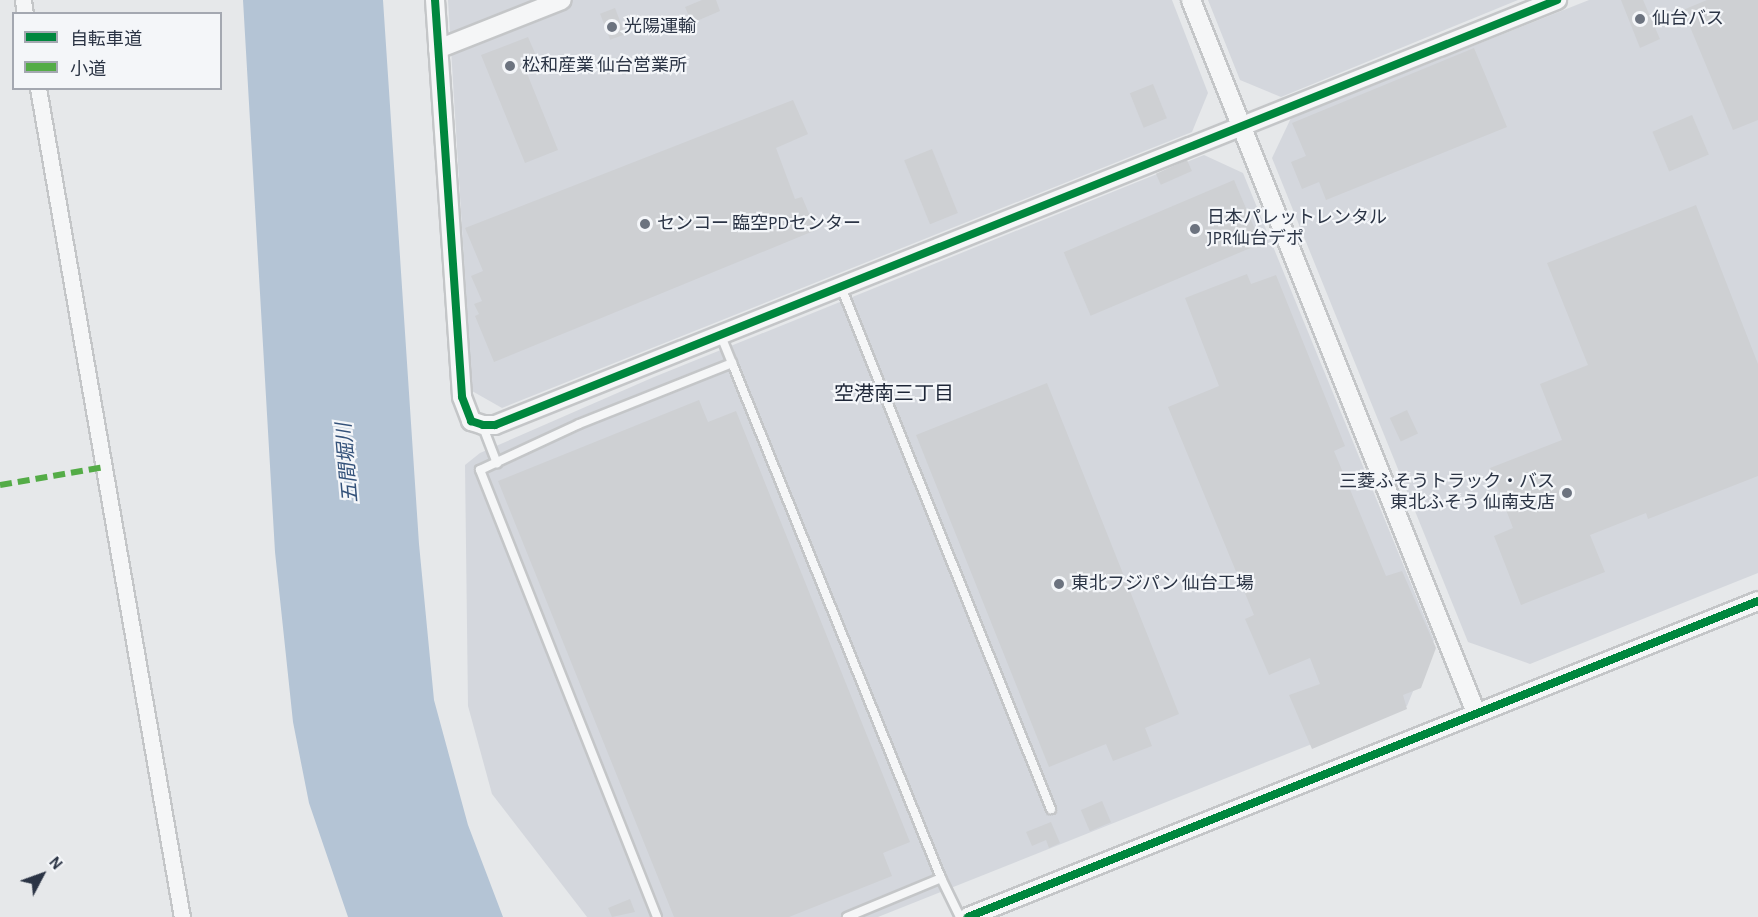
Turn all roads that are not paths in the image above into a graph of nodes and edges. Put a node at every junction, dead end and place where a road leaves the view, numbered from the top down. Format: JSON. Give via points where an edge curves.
{"nodes":[{"id":1,"x":435,"y":0,"type":"edge"},
{"id":2,"x":562,"y":0,"type":"edge"},
{"id":3,"x":1191,"y":0,"type":"edge"},
{"id":4,"x":1557,"y":0,"type":"edge"},
{"id":5,"x":438,"y":48,"type":"junction"},
{"id":6,"x":38,"y":90,"type":"edge"},
{"id":7,"x":1241,"y":128,"type":"junction"},
{"id":8,"x":841,"y":287,"type":"junction"},
{"id":9,"x":721,"y":335,"type":"junction"},
{"id":10,"x":732,"y":363,"type":"junction"},
{"id":11,"x":483,"y":425,"type":"junction"},
{"id":12,"x":497,"y":463,"type":"junction"},
{"id":13,"x":1758,"y":601,"type":"edge"},
{"id":14,"x":1476,"y":713,"type":"junction"},
{"id":15,"x":1051,"y":809,"type":"dead end"},
{"id":16,"x":941,"y":878,"type":"junction"},
{"id":17,"x":182,"y":917,"type":"edge"},
{"id":18,"x":657,"y":917,"type":"edge"},
{"id":19,"x":847,"y":917,"type":"edge"},
{"id":20,"x":960,"y":917,"type":"edge"},
{"id":21,"x":968,"y":917,"type":"edge"}],
"edges":[{"from":1,"to":5,"type":"street"},
{"from":2,"to":5,"type":"street"},
{"from":3,"to":7,"type":"street"},
{"from":4,"to":7,"type":"street"},
{"from":5,"to":11,"type":"street","via":[[462,397],[471,421]]},
{"from":6,"to":17,"type":"street"},
{"from":7,"to":8,"type":"street"},
{"from":7,"to":14,"type":"street"},
{"from":8,"to":9,"type":"street"},
{"from":8,"to":15,"type":"lane"},
{"from":9,"to":10,"type":"lane"},
{"from":9,"to":11,"type":"street","via":[[495,424]]},
{"from":10,"to":12,"type":"lane","via":[[579,424]]},
{"from":10,"to":16,"type":"lane"},
{"from":11,"to":12,"type":"lane"},
{"from":12,"to":18,"type":"lane","via":[[480,470]]},
{"from":13,"to":14,"type":"street"},
{"from":14,"to":21,"type":"street"},
{"from":16,"to":19,"type":"lane"},
{"from":16,"to":20,"type":"lane"}]}
